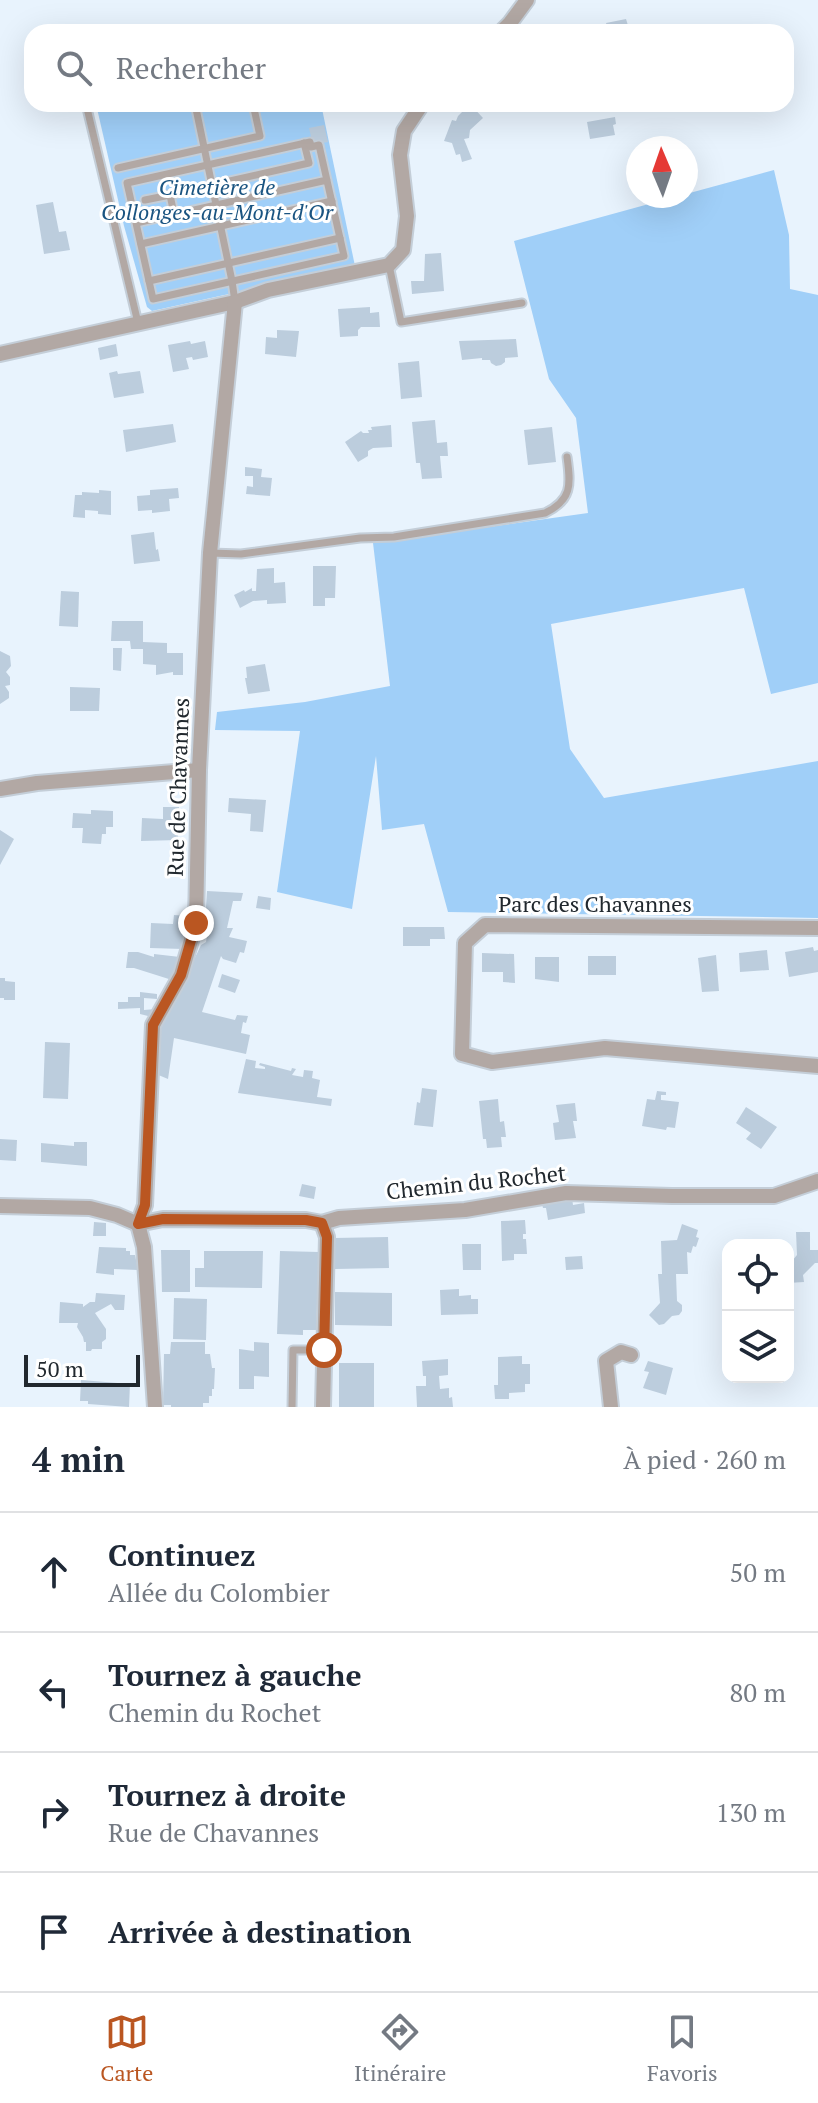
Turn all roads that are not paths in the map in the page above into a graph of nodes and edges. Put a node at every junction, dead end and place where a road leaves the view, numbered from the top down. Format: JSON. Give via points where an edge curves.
{"nodes":[{"id":1,"x":527,"y":0,"type":"edge"},
{"id":2,"x":509,"y":24,"type":"edge"},
{"id":3,"x":90,"y":112,"type":"edge"},
{"id":4,"x":197,"y":112,"type":"edge"},
{"id":5,"x":255,"y":112,"type":"edge"},
{"id":6,"x":417,"y":112,"type":"edge"},
{"id":7,"x":304,"y":143,"type":"junction"},
{"id":8,"x":204,"y":148,"type":"junction"},
{"id":9,"x":207,"y":165,"type":"junction"},
{"id":10,"x":118,"y":168,"type":"dead end"},
{"id":11,"x":327,"y":180,"type":"junction"},
{"id":12,"x":212,"y":185,"type":"junction"},
{"id":13,"x":200,"y":188,"type":"dead end"},
{"id":14,"x":170,"y":195,"type":"junction"},
{"id":15,"x":145,"y":200,"type":"dead end"},
{"id":16,"x":332,"y":201,"type":"junction"},
{"id":17,"x":216,"y":206,"type":"junction"},
{"id":18,"x":174,"y":214,"type":"junction"},
{"id":19,"x":136,"y":223,"type":"junction"},
{"id":20,"x":221,"y":226,"type":"junction"},
{"id":21,"x":340,"y":238,"type":"junction"},
{"id":22,"x":141,"y":244,"type":"junction"},
{"id":23,"x":229,"y":263,"type":"junction"},
{"id":24,"x":389,"y":265,"type":"junction"},
{"id":25,"x":149,"y":281,"type":"junction"},
{"id":26,"x":232,"y":281,"type":"junction"},
{"id":27,"x":235,"y":302,"type":"junction"},
{"id":28,"x":522,"y":303,"type":"dead end"},
{"id":29,"x":138,"y":323,"type":"junction"},
{"id":30,"x":0,"y":354,"type":"edge"},
{"id":31,"x":567,"y":457,"type":"dead end"},
{"id":32,"x":210,"y":553,"type":"junction"},
{"id":33,"x":199,"y":770,"type":"junction"},
{"id":34,"x":0,"y":789,"type":"edge"},
{"id":35,"x":818,"y":928,"type":"edge"},
{"id":36,"x":818,"y":1066,"type":"edge"},
{"id":37,"x":818,"y":1181,"type":"edge"},
{"id":38,"x":0,"y":1206,"type":"edge"},
{"id":39,"x":322,"y":1223,"type":"junction"},
{"id":40,"x":138,"y":1224,"type":"junction"},
{"id":41,"x":324,"y":1350,"type":"junction"},
{"id":42,"x":631,"y":1355,"type":"dead end"},
{"id":43,"x":155,"y":1407,"type":"edge"},
{"id":44,"x":292,"y":1407,"type":"edge"},
{"id":45,"x":323,"y":1407,"type":"edge"},
{"id":46,"x":611,"y":1407,"type":"edge"}],
"edges":[{"from":1,"to":2,"type":"street"},
{"from":3,"to":29,"type":"lane"},
{"from":4,"to":8,"type":"lane"},
{"from":5,"to":8,"type":"lane","via":[[260,136]]},
{"from":6,"to":24,"type":"street","via":[[404,131],[400,155],[407,216],[403,250]]},
{"from":7,"to":9,"type":"lane"},
{"from":7,"to":11,"type":"lane","via":[[319,145]]},
{"from":7,"to":12,"type":"lane","via":[[309,163]]},
{"from":8,"to":9,"type":"lane"},
{"from":8,"to":10,"type":"lane"},
{"from":9,"to":12,"type":"lane"},
{"from":9,"to":19,"type":"lane","via":[[127,183]]},
{"from":11,"to":16,"type":"lane"},
{"from":11,"to":17,"type":"lane"},
{"from":12,"to":17,"type":"lane"},
{"from":13,"to":14,"type":"lane"},
{"from":14,"to":15,"type":"lane"},
{"from":14,"to":18,"type":"lane"},
{"from":16,"to":20,"type":"lane"},
{"from":16,"to":21,"type":"lane"},
{"from":17,"to":18,"type":"lane"},
{"from":17,"to":20,"type":"lane"},
{"from":18,"to":19,"type":"lane"},
{"from":19,"to":22,"type":"lane"},
{"from":20,"to":22,"type":"lane"},
{"from":20,"to":23,"type":"lane"},
{"from":21,"to":23,"type":"lane"},
{"from":21,"to":26,"type":"lane","via":[[344,256]]},
{"from":22,"to":25,"type":"lane"},
{"from":23,"to":25,"type":"lane"},
{"from":23,"to":26,"type":"lane"},
{"from":24,"to":27,"type":"street"},
{"from":24,"to":28,"type":"lane","via":[[401,322]]},
{"from":25,"to":26,"type":"lane","via":[[153,299]]},
{"from":26,"to":27,"type":"lane"},
{"from":27,"to":29,"type":"street"},
{"from":27,"to":32,"type":"street","name":"Rue de Chavannes"},
{"from":29,"to":30,"type":"street"},
{"from":31,"to":32,"type":"lane","via":[[566,498],[545,513],[394,537]]},
{"from":32,"to":33,"type":"street","name":"Rue de Chavannes"},
{"from":33,"to":34,"type":"street"},
{"from":33,"to":40,"type":"street","name":"Rue de Chavannes","via":[[196,923],[181,975],[153,1025],[145,1205]]},
{"from":35,"to":36,"type":"street","name":"Parc des Chavannes","via":[[485,925],[465,943],[462,1054],[492,1062],[605,1048]]},
{"from":37,"to":39,"type":"street","name":"Chemin du Rochet","via":[[774,1196],[566,1193],[465,1210]]},
{"from":38,"to":40,"type":"street","via":[[90,1208]]},
{"from":39,"to":40,"type":"street","name":"Chemin du Rochet","via":[[163,1219]]},
{"from":39,"to":41,"type":"street","via":[[327,1237]]},
{"from":40,"to":43,"type":"street","name":"Rue de Chavannes"},
{"from":41,"to":44,"type":"lane","via":[[293,1350]]},
{"from":41,"to":45,"type":"street"},
{"from":42,"to":46,"type":"street","via":[[621,1352],[606,1361]]}]}
